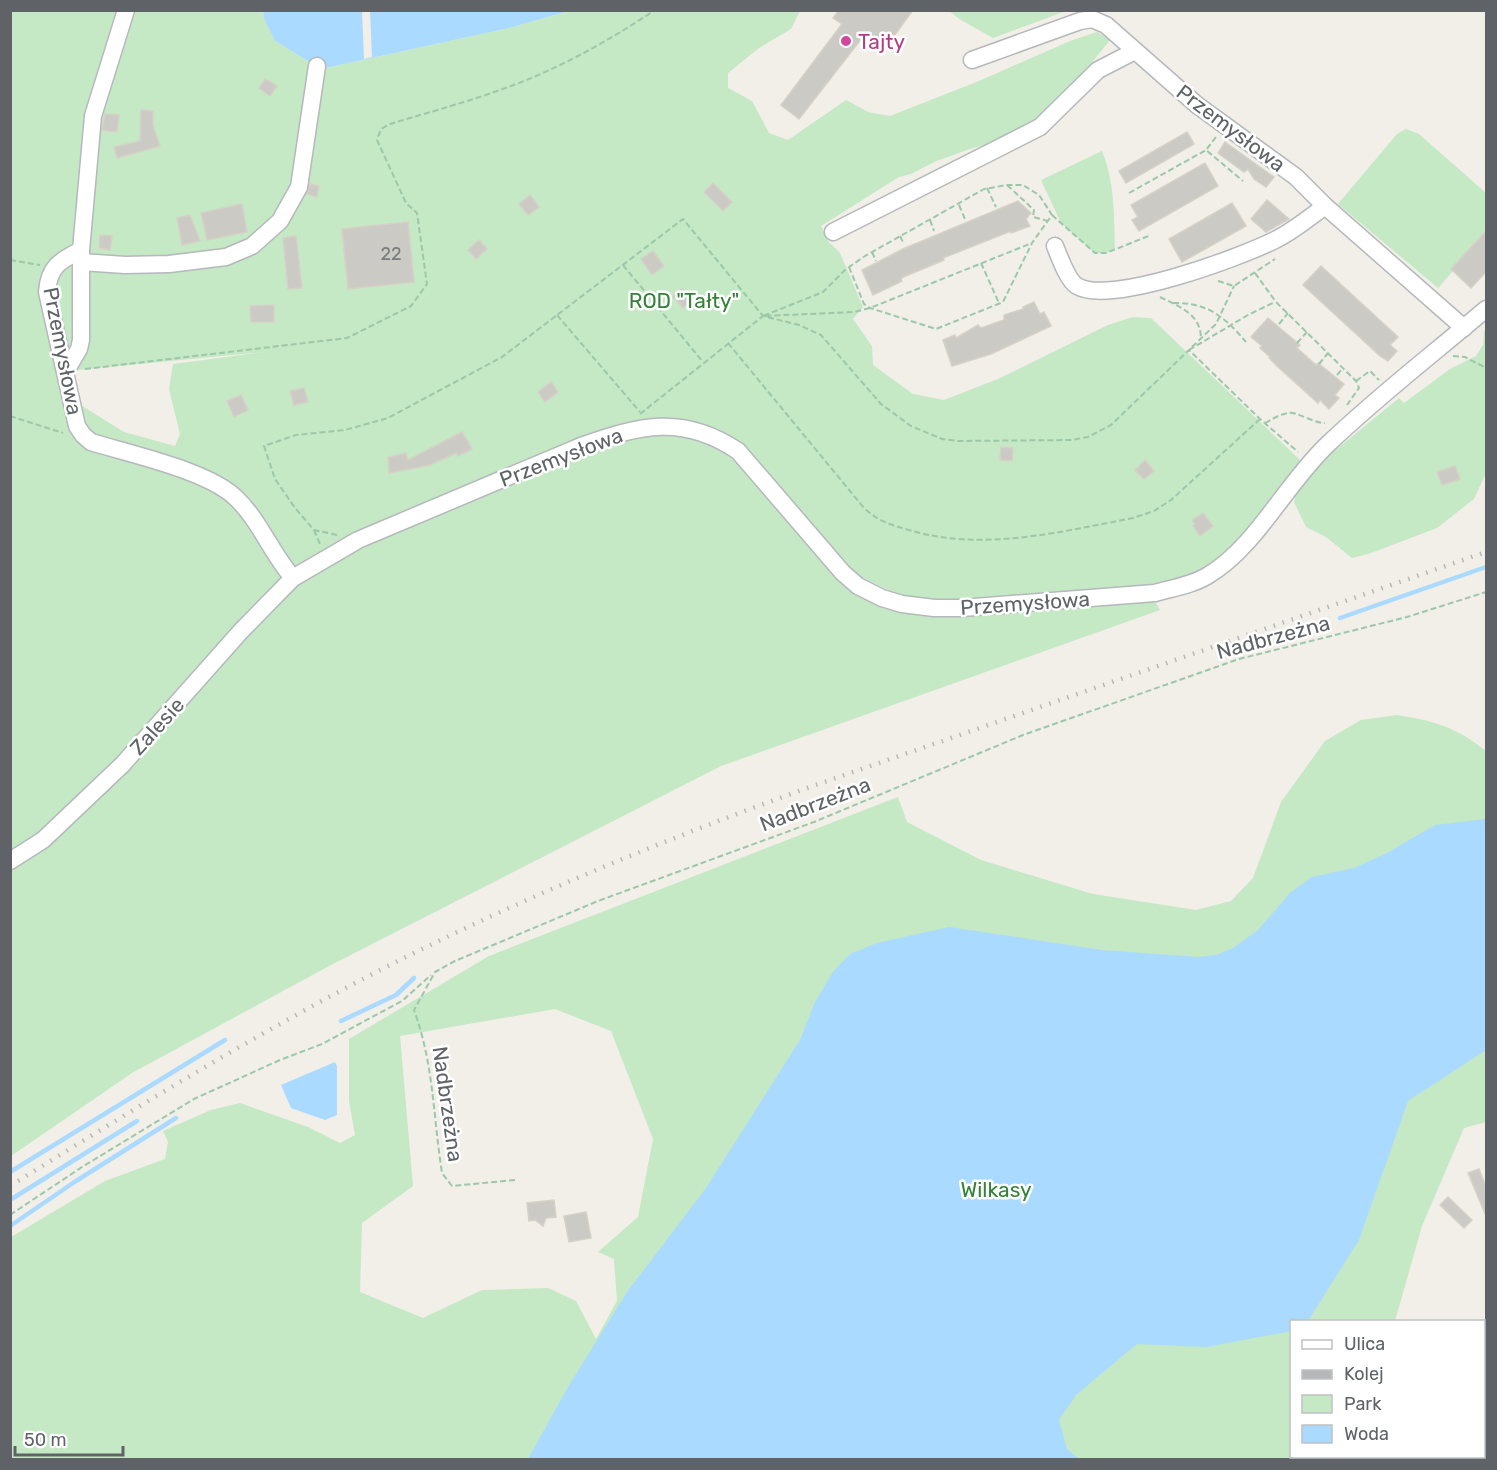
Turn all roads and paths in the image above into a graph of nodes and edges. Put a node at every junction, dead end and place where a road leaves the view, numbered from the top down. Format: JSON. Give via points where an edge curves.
{"nodes":[{"id":1,"x":126,"y":10,"type":"edge"},
{"id":2,"x":655,"y":10,"type":"edge"},
{"id":3,"x":1135,"y":51,"type":"junction"},
{"id":4,"x":972,"y":60,"type":"dead end"},
{"id":5,"x":317,"y":66,"type":"dead end"},
{"id":6,"x":1226,"y":126,"type":"junction"},
{"id":7,"x":1206,"y":150,"type":"junction"},
{"id":8,"x":1243,"y":181,"type":"dead end"},
{"id":9,"x":1007,"y":185,"type":"junction"},
{"id":10,"x":987,"y":188,"type":"junction"},
{"id":11,"x":1129,"y":193,"type":"dead end"},
{"id":12,"x":958,"y":204,"type":"junction"},
{"id":13,"x":1325,"y":206,"type":"junction"},
{"id":14,"x":996,"y":207,"type":"dead end"},
{"id":15,"x":1052,"y":215,"type":"junction"},
{"id":16,"x":1028,"y":216,"type":"dead end"},
{"id":17,"x":1033,"y":217,"type":"junction"},
{"id":18,"x":965,"y":219,"type":"dead end"},
{"id":19,"x":930,"y":220,"type":"junction"},
{"id":20,"x":1048,"y":221,"type":"junction"},
{"id":21,"x":934,"y":231,"type":"dead end"},
{"id":22,"x":833,"y":232,"type":"dead end"},
{"id":23,"x":1151,"y":235,"type":"dead end"},
{"id":24,"x":900,"y":236,"type":"junction"},
{"id":25,"x":1032,"y":243,"type":"junction"},
{"id":26,"x":904,"y":244,"type":"dead end"},
{"id":27,"x":1055,"y":246,"type":"dead end"},
{"id":28,"x":872,"y":252,"type":"junction"},
{"id":29,"x":81,"y":256,"type":"junction"},
{"id":30,"x":10,"y":260,"type":"edge"},
{"id":31,"x":876,"y":261,"type":"dead end"},
{"id":32,"x":981,"y":263,"type":"junction"},
{"id":33,"x":623,"y":265,"type":"junction"},
{"id":34,"x":54,"y":267,"type":"junction"},
{"id":35,"x":849,"y":267,"type":"junction"},
{"id":36,"x":1255,"y":273,"type":"dead end"},
{"id":37,"x":1234,"y":286,"type":"dead end"},
{"id":38,"x":1154,"y":294,"type":"dead end"},
{"id":39,"x":1276,"y":302,"type":"junction"},
{"id":40,"x":999,"y":303,"type":"junction"},
{"id":41,"x":1173,"y":303,"type":"junction"},
{"id":42,"x":870,"y":308,"type":"junction"},
{"id":43,"x":1486,"y":309,"type":"edge"},
{"id":44,"x":1288,"y":314,"type":"junction"},
{"id":45,"x":557,"y":315,"type":"junction"},
{"id":46,"x":1220,"y":315,"type":"junction"},
{"id":47,"x":764,"y":316,"type":"junction"},
{"id":48,"x":1279,"y":324,"type":"dead end"},
{"id":49,"x":1231,"y":325,"type":"junction"},
{"id":50,"x":1464,"y":328,"type":"junction"},
{"id":51,"x":1307,"y":332,"type":"junction"},
{"id":52,"x":1201,"y":339,"type":"junction"},
{"id":53,"x":1246,"y":342,"type":"dead end"},
{"id":54,"x":728,"y":343,"type":"junction"},
{"id":55,"x":1297,"y":343,"type":"dead end"},
{"id":56,"x":1189,"y":350,"type":"junction"},
{"id":57,"x":1328,"y":353,"type":"junction"},
{"id":58,"x":703,"y":363,"type":"junction"},
{"id":59,"x":1319,"y":364,"type":"dead end"},
{"id":60,"x":1343,"y":368,"type":"junction"},
{"id":61,"x":66,"y":371,"type":"junction"},
{"id":62,"x":1370,"y":371,"type":"dead end"},
{"id":63,"x":1337,"y":375,"type":"dead end"},
{"id":64,"x":1356,"y":381,"type":"junction"},
{"id":65,"x":1346,"y":405,"type":"dead end"},
{"id":66,"x":10,"y":416,"type":"edge"},
{"id":67,"x":1260,"y":419,"type":"junction"},
{"id":68,"x":640,"y":420,"type":"junction"},
{"id":69,"x":1265,"y":423,"type":"junction"},
{"id":70,"x":1329,"y":424,"type":"dead end"},
{"id":71,"x":91,"y":442,"type":"junction"},
{"id":72,"x":1310,"y":461,"type":"junction"},
{"id":73,"x":358,"y":540,"type":"junction"},
{"id":74,"x":293,"y":578,"type":"junction"},
{"id":75,"x":1486,"y":592,"type":"edge"},
{"id":76,"x":10,"y":861,"type":"edge"},
{"id":77,"x":435,"y":972,"type":"junction"},
{"id":78,"x":515,"y":1180,"type":"dead end"},
{"id":79,"x":10,"y":1215,"type":"edge"}],
"edges":[{"from":1,"to":29,"type":"street","via":[[93,116]]},
{"from":2,"to":61,"type":"path","via":[[570,60],[501,90],[381,129],[377,140],[406,202],[417,213],[427,284],[411,306],[347,338]]},
{"from":3,"to":4,"type":"street","name":"Przemysłowa","via":[[1092,19]]},
{"from":3,"to":6,"type":"street","name":"Przemysłowa"},
{"from":3,"to":22,"type":"street","via":[[1098,70],[1040,127]]},
{"from":5,"to":29,"type":"street","via":[[299,187],[280,221],[252,246],[226,257],[169,264],[126,265]]},
{"from":6,"to":7,"type":"path"},
{"from":6,"to":13,"type":"street","name":"Przemysłowa","via":[[1296,177]]},
{"from":7,"to":8,"type":"path"},
{"from":7,"to":11,"type":"path"},
{"from":9,"to":10,"type":"path"},
{"from":9,"to":15,"type":"path","via":[[1023,185],[1039,195]]},
{"from":9,"to":17,"type":"path","via":[[1034,210]]},
{"from":10,"to":12,"type":"path"},
{"from":10,"to":14,"type":"path"},
{"from":12,"to":18,"type":"path"},
{"from":12,"to":19,"type":"path"},
{"from":13,"to":27,"type":"street","via":[[1276,239],[1199,270],[1129,288],[1078,288]]},
{"from":13,"to":50,"type":"street","name":"Przemysłowa"},
{"from":15,"to":20,"type":"path"},
{"from":15,"to":23,"type":"path","via":[[1095,253],[1106,253]]},
{"from":16,"to":17,"type":"path"},
{"from":17,"to":20,"type":"path"},
{"from":19,"to":21,"type":"path"},
{"from":19,"to":24,"type":"path"},
{"from":20,"to":25,"type":"path"},
{"from":24,"to":26,"type":"path"},
{"from":24,"to":28,"type":"path"},
{"from":25,"to":32,"type":"path"},
{"from":25,"to":40,"type":"path","via":[[1003,302]]},
{"from":28,"to":31,"type":"path"},
{"from":28,"to":35,"type":"path"},
{"from":29,"to":34,"type":"street","name":"Przemysłowa"},
{"from":29,"to":61,"type":"street","via":[[81,340]]},
{"from":30,"to":34,"type":"path"},
{"from":32,"to":40,"type":"path"},
{"from":32,"to":42,"type":"path"},
{"from":33,"to":45,"type":"path"},
{"from":33,"to":47,"type":"path","via":[[682,219]]},
{"from":33,"to":58,"type":"path"},
{"from":34,"to":61,"type":"street","name":"Przemysłowa","via":[[48,292]]},
{"from":35,"to":42,"type":"path","via":[[864,304]]},
{"from":35,"to":47,"type":"path","via":[[823,292]]},
{"from":36,"to":39,"type":"path"},
{"from":37,"to":46,"type":"path"},
{"from":38,"to":41,"type":"path"},
{"from":39,"to":44,"type":"path"},
{"from":39,"to":49,"type":"path"},
{"from":40,"to":42,"type":"path","via":[[936,329]]},
{"from":41,"to":46,"type":"path","via":[[1195,305]]},
{"from":41,"to":52,"type":"path","via":[[1196,318]]},
{"from":42,"to":47,"type":"path"},
{"from":43,"to":50,"type":"street","name":"Przemysłowa"},
{"from":44,"to":48,"type":"path"},
{"from":44,"to":51,"type":"path"},
{"from":45,"to":68,"type":"path"},
{"from":45,"to":73,"type":"path","via":[[502,357],[388,418],[345,430],[296,435],[264,446],[275,479],[314,530]]},
{"from":46,"to":49,"type":"path"},
{"from":46,"to":52,"type":"path"},
{"from":47,"to":54,"type":"path"},
{"from":47,"to":56,"type":"path","via":[[821,335],[894,415],[929,435],[958,441],[1088,437],[1111,425]]},
{"from":49,"to":53,"type":"path"},
{"from":49,"to":56,"type":"path"},
{"from":50,"to":72,"type":"street","name":"Przemysłowa","via":[[1369,406]]},
{"from":51,"to":55,"type":"path"},
{"from":51,"to":57,"type":"path"},
{"from":52,"to":56,"type":"path"},
{"from":54,"to":58,"type":"path"},
{"from":54,"to":67,"type":"path","via":[[864,508],[881,522],[932,537],[996,540],[1132,519],[1154,511],[1186,488]]},
{"from":56,"to":67,"type":"path"},
{"from":57,"to":59,"type":"path"},
{"from":57,"to":60,"type":"path"},
{"from":58,"to":68,"type":"path"},
{"from":60,"to":63,"type":"path"},
{"from":60,"to":64,"type":"path"},
{"from":61,"to":71,"type":"street","name":"Przemysłowa","via":[[77,426]]},
{"from":62,"to":64,"type":"path"},
{"from":64,"to":65,"type":"path","via":[[1359,388]]},
{"from":66,"to":71,"type":"path"},
{"from":67,"to":69,"type":"path"},
{"from":68,"to":72,"type":"street","name":"Przemysłowa","via":[[722,440],[738,451],[858,586],[902,604],[934,608],[1155,593],[1187,585],[1213,572],[1247,543]]},
{"from":68,"to":73,"type":"street","name":"Przemysłowa","via":[[616,434]]},
{"from":69,"to":70,"type":"path","via":[[1287,413]]},
{"from":69,"to":72,"type":"path"},
{"from":71,"to":74,"type":"street","name":"Przemysłowa","via":[[201,476],[229,492],[245,507]]},
{"from":73,"to":74,"type":"street","name":"Przemysłowa"},
{"from":74,"to":76,"type":"street","name":"Zalesie","via":[[122,765],[44,840]]},
{"from":75,"to":77,"type":"path","name":"Nadbrzeżna","via":[[1407,617],[1239,659],[1023,735],[814,822],[598,901]]},
{"from":77,"to":78,"type":"path","name":"Nadbrzeżna","via":[[414,1010],[431,1072],[442,1173],[452,1186]]},
{"from":77,"to":79,"type":"path","via":[[402,1001],[322,1044],[194,1099]]}]}
